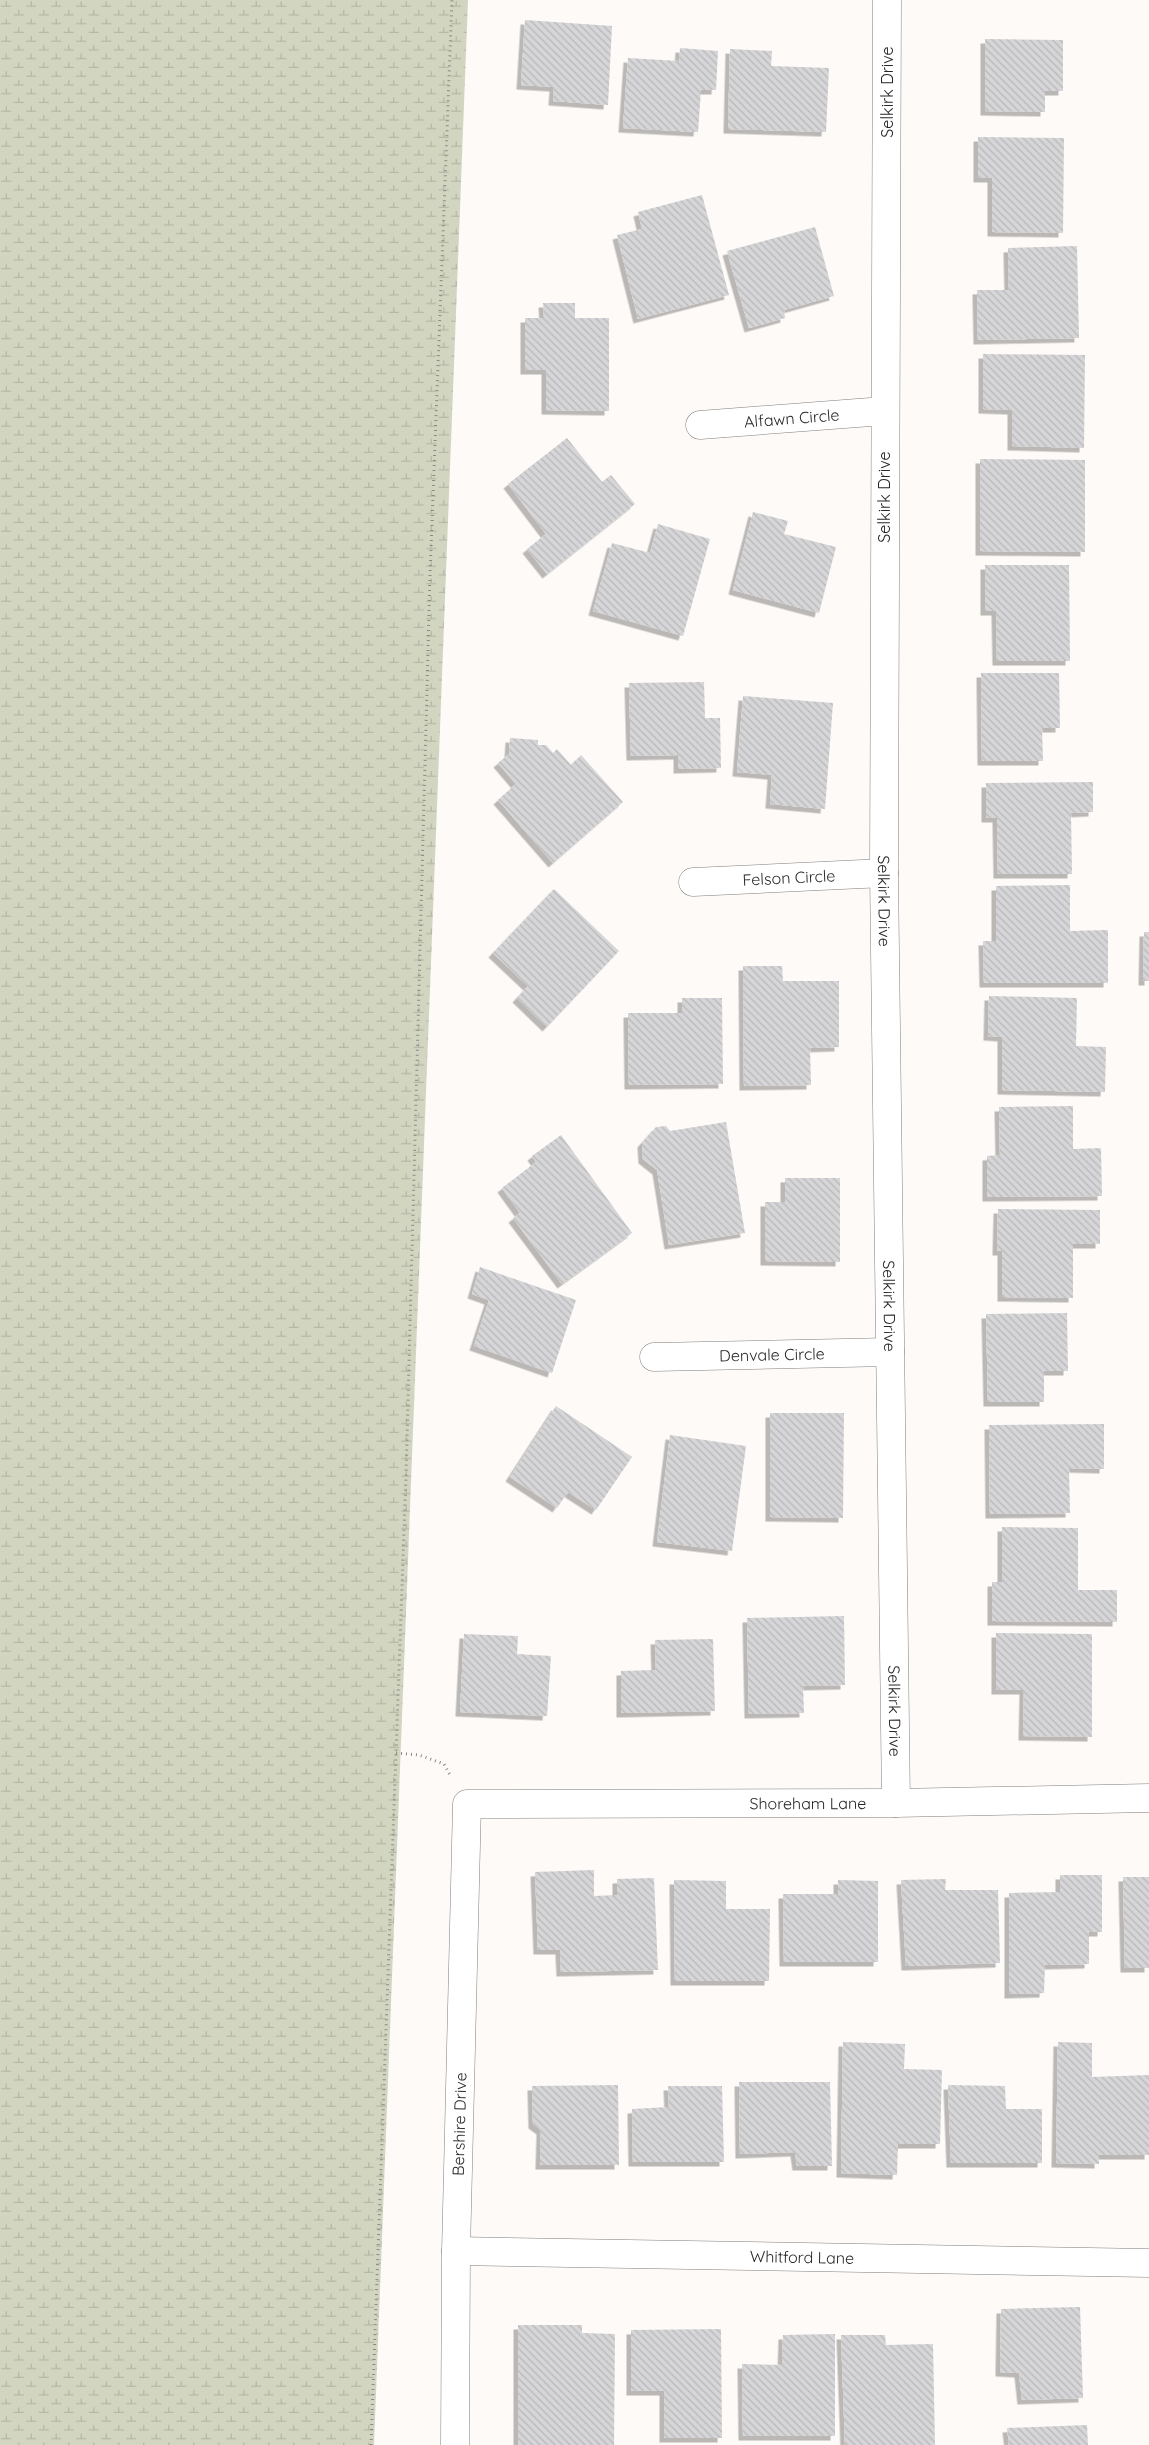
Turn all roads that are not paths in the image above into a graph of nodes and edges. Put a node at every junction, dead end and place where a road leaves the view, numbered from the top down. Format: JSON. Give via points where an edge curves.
{"nodes":[{"id":1,"x":887,"y":0,"type":"edge"},
{"id":2,"x":884,"y":411,"type":"junction"},
{"id":3,"x":700,"y":425,"type":"dead end"},
{"id":4,"x":884,"y":873,"type":"junction"},
{"id":5,"x":693,"y":882,"type":"dead end"},
{"id":6,"x":890,"y":1352,"type":"junction"},
{"id":7,"x":654,"y":1357,"type":"dead end"},
{"id":8,"x":1149,"y":1798,"type":"edge"},
{"id":9,"x":896,"y":1803,"type":"junction"},
{"id":10,"x":467,"y":1804,"type":"joint"},
{"id":11,"x":456,"y":2251,"type":"junction"},
{"id":12,"x":1149,"y":2263,"type":"edge"},
{"id":13,"x":455,"y":2445,"type":"edge"}],
"edges":[{"from":1,"to":2,"type":"street","name":"Selkirk Drive"},
{"from":2,"to":3,"type":"street","name":"Alfawn Circle"},
{"from":2,"to":4,"type":"street","name":"Selkirk Drive"},
{"from":4,"to":5,"type":"street","name":"Felson Circle"},
{"from":4,"to":6,"type":"street","name":"Selkirk Drive"},
{"from":6,"to":7,"type":"street","name":"Denvale Circle"},
{"from":6,"to":9,"type":"street","name":"Selkirk Drive"},
{"from":8,"to":9,"type":"street","name":"Shoreham Lane"},
{"from":9,"to":10,"type":"street","name":"Shoreham Lane"},
{"from":10,"to":11,"type":"street","name":"Bershire Drive"},
{"from":11,"to":12,"type":"street","name":"Whitford Lane"},
{"from":11,"to":13,"type":"street","name":"Bershire Drive"}]}
